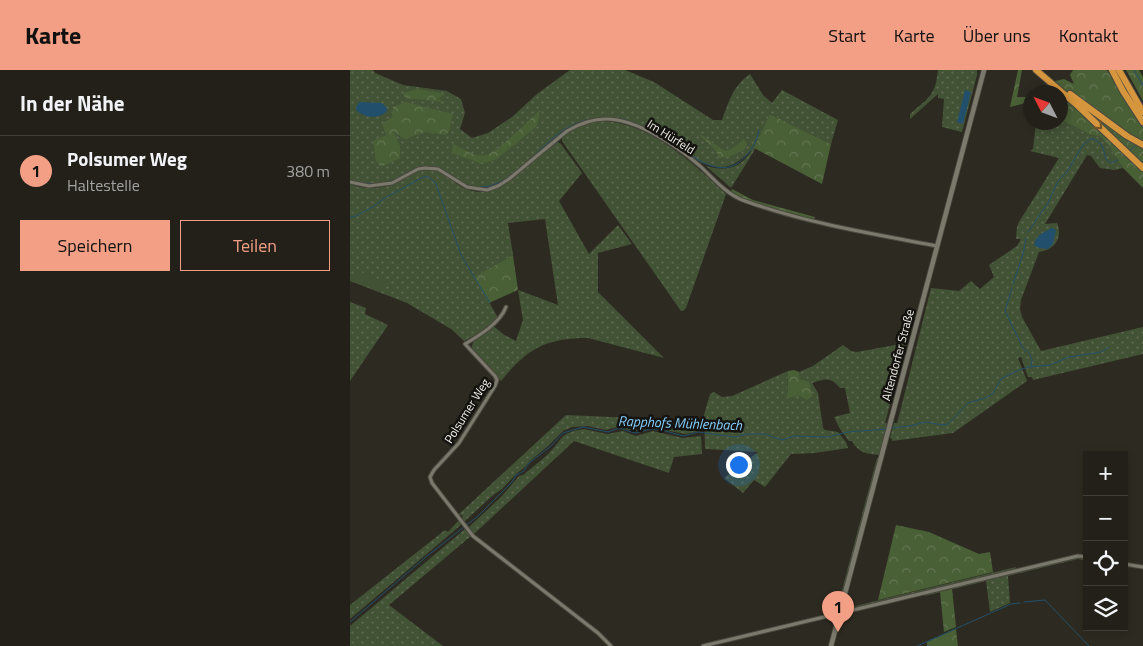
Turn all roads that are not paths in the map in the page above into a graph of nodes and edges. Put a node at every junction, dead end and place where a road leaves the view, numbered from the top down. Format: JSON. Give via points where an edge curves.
{"nodes":[{"id":1,"x":984,"y":70,"type":"edge"},
{"id":2,"x":1037,"y":70,"type":"edge"},
{"id":3,"x":1112,"y":70,"type":"edge"},
{"id":4,"x":1119,"y":70,"type":"edge"},
{"id":5,"x":1143,"y":112,"type":"edge"},
{"id":6,"x":1143,"y":122,"type":"edge"},
{"id":7,"x":1143,"y":145,"type":"edge"},
{"id":8,"x":1143,"y":168,"type":"edge"},
{"id":9,"x":350,"y":182,"type":"edge"},
{"id":10,"x":937,"y":246,"type":"junction"},
{"id":11,"x":506,"y":307,"type":"dead end"},
{"id":12,"x":1083,"y":557,"type":"edge"},
{"id":13,"x":1128,"y":565,"type":"edge"},
{"id":14,"x":1143,"y":567,"type":"edge"},
{"id":15,"x":840,"y":613,"type":"junction"},
{"id":16,"x":611,"y":646,"type":"edge"},
{"id":17,"x":703,"y":646,"type":"edge"},
{"id":18,"x":831,"y":646,"type":"edge"}],
"edges":[{"from":1,"to":10,"type":"street","name":"Altendorfer Straße"},
{"from":2,"to":7,"type":"highway"},
{"from":2,"to":8,"type":"highway","one_way":true},
{"from":3,"to":6,"type":"highway"},
{"from":4,"to":5,"type":"highway"},
{"from":9,"to":10,"type":"street","name":"Im Hürfeld","via":[[385,185],[425,168],[438,169],[466,188],[487,190],[509,179],[574,126],[595,120],[618,120],[668,143],[738,198],[814,221]]},
{"from":10,"to":15,"type":"street","name":"Altendorfer Straße"},
{"from":11,"to":16,"type":"street","name":"Polsumer Weg","via":[[497,321],[465,344],[497,380],[459,442],[434,470],[430,477],[432,485],[470,532]]},
{"from":12,"to":15,"type":"street"},
{"from":13,"to":14,"type":"street"},
{"from":15,"to":17,"type":"street"},
{"from":15,"to":18,"type":"street","name":"Altendorfer Straße"}]}
